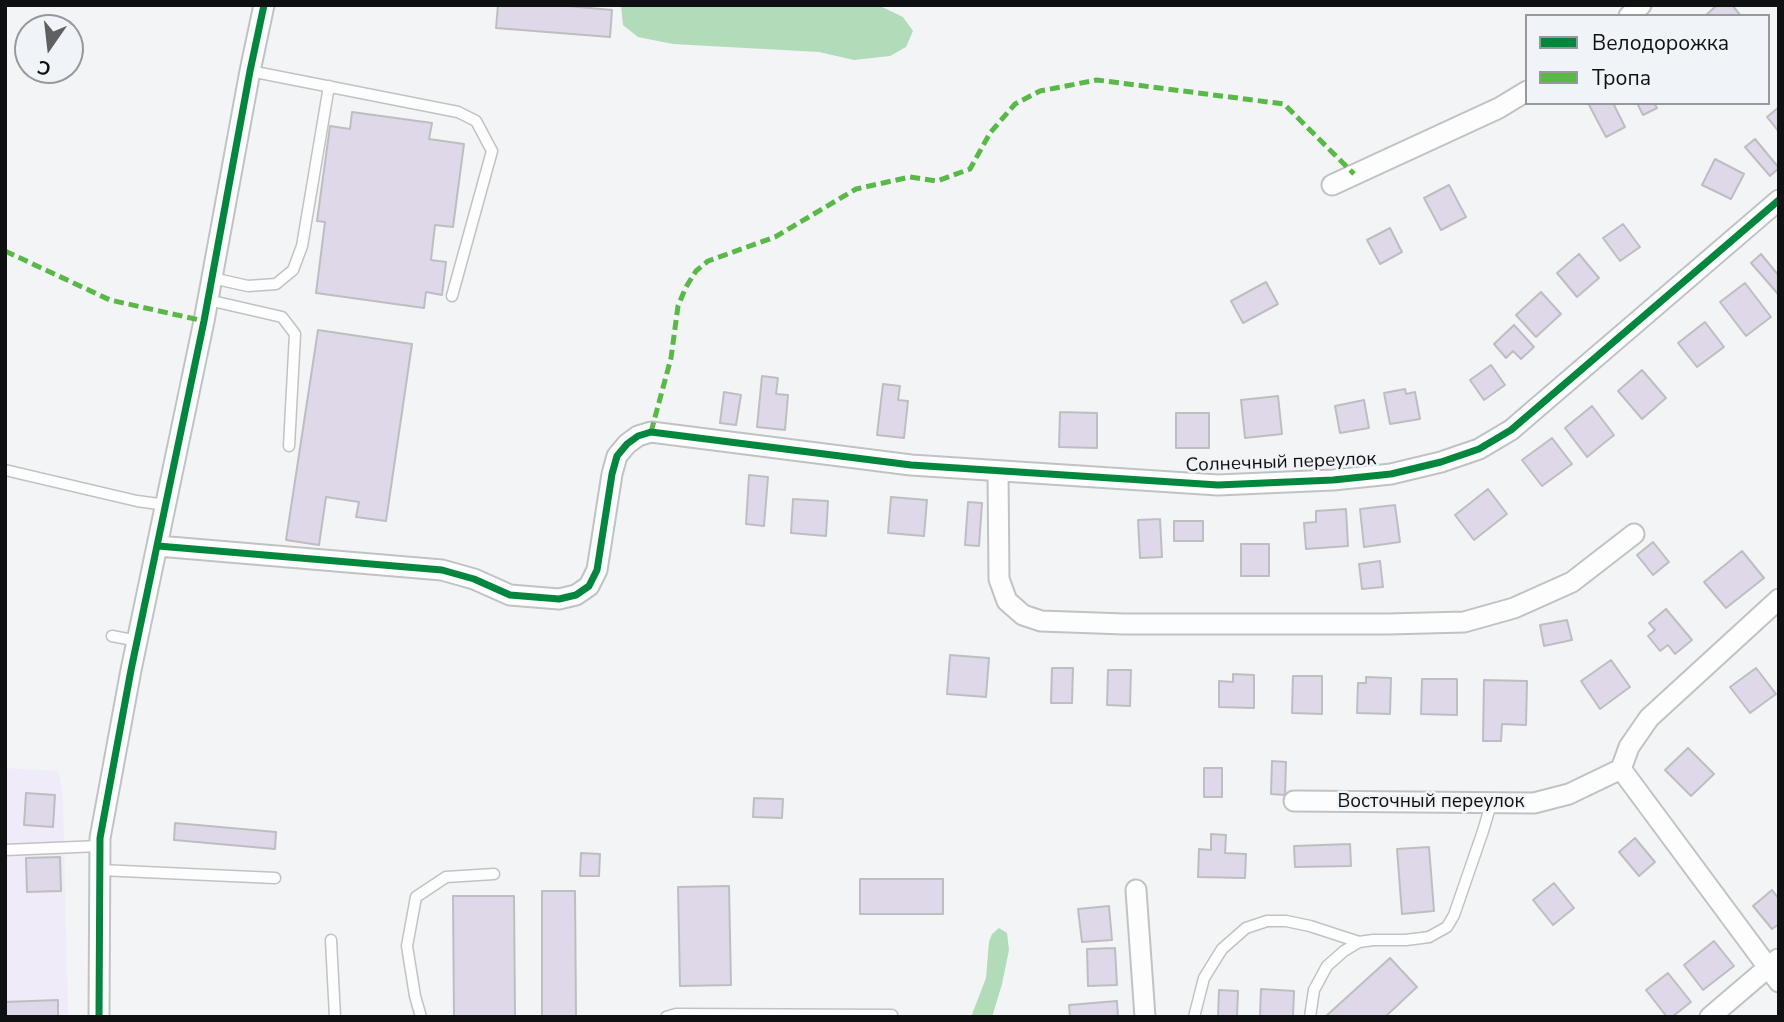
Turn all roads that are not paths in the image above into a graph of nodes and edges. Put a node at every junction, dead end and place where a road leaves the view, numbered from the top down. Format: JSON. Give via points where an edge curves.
{"nodes":[{"id":1,"x":264,"y":5,"type":"edge"},
{"id":2,"x":250,"y":71,"type":"junction"},
{"id":3,"x":329,"y":86,"type":"junction"},
{"id":4,"x":1525,"y":92,"type":"edge"},
{"id":5,"x":1332,"y":185,"type":"dead end"},
{"id":6,"x":1779,"y":200,"type":"edge"},
{"id":7,"x":212,"y":278,"type":"junction"},
{"id":8,"x":452,"y":296,"type":"dead end"},
{"id":9,"x":208,"y":300,"type":"junction"},
{"id":10,"x":289,"y":446,"type":"dead end"},
{"id":11,"x":5,"y":470,"type":"edge"},
{"id":12,"x":998,"y":471,"type":"junction"},
{"id":13,"x":166,"y":505,"type":"junction"},
{"id":14,"x":1633,"y":534,"type":"dead end"},
{"id":15,"x":158,"y":545,"type":"junction"},
{"id":16,"x":1779,"y":599,"type":"edge"},
{"id":17,"x":113,"y":636,"type":"dead end"},
{"id":18,"x":138,"y":641,"type":"junction"},
{"id":19,"x":1621,"y":769,"type":"junction"},
{"id":20,"x":1294,"y":801,"type":"dead end"},
{"id":21,"x":1490,"y":804,"type":"junction"},
{"id":22,"x":100,"y":846,"type":"junction"},
{"id":23,"x":5,"y":850,"type":"edge"},
{"id":24,"x":100,"y":870,"type":"junction"},
{"id":25,"x":494,"y":874,"type":"dead end"},
{"id":26,"x":275,"y":878,"type":"dead end"},
{"id":27,"x":1136,"y":890,"type":"dead end"},
{"id":28,"x":331,"y":940,"type":"dead end"},
{"id":29,"x":1359,"y":943,"type":"junction"},
{"id":30,"x":1775,"y":969,"type":"edge"},
{"id":31,"x":724,"y":1016,"type":"edge"},
{"id":32,"x":892,"y":1016,"type":"edge"},
{"id":33,"x":99,"y":1017,"type":"edge"},
{"id":34,"x":335,"y":1017,"type":"edge"},
{"id":35,"x":421,"y":1017,"type":"edge"},
{"id":36,"x":666,"y":1017,"type":"edge"},
{"id":37,"x":1145,"y":1017,"type":"edge"},
{"id":38,"x":1194,"y":1017,"type":"edge"},
{"id":39,"x":1310,"y":1017,"type":"edge"},
{"id":40,"x":1710,"y":1017,"type":"edge"}],
"edges":[{"from":1,"to":2,"type":"street"},
{"from":2,"to":3,"type":"lane"},
{"from":2,"to":7,"type":"street"},
{"from":3,"to":7,"type":"lane","via":[[302,246],[293,270],[276,284],[248,286]]},
{"from":3,"to":8,"type":"lane","via":[[458,112],[476,121],[484,134],[492,151]]},
{"from":4,"to":5,"type":"street"},
{"from":6,"to":12,"type":"street","name":"Солнечный переулок","via":[[1511,430],[1479,449],[1441,463],[1333,480],[1218,485]]},
{"from":7,"to":9,"type":"street"},
{"from":9,"to":10,"type":"lane","via":[[282,317],[295,334]]},
{"from":9,"to":13,"type":"street"},
{"from":11,"to":13,"type":"lane"},
{"from":12,"to":14,"type":"street","via":[[999,579],[1007,601],[1023,615],[1041,621],[1464,622],[1514,608],[1572,582]]},
{"from":12,"to":15,"type":"street","name":"Солнечный переулок","via":[[911,465],[651,432],[638,436],[617,456],[597,570],[589,586],[559,599],[510,595],[442,570]]},
{"from":13,"to":15,"type":"street"},
{"from":15,"to":18,"type":"street"},
{"from":16,"to":19,"type":"street","via":[[1650,718],[1629,747]]},
{"from":17,"to":18,"type":"lane"},
{"from":18,"to":22,"type":"street"},
{"from":19,"to":21,"type":"street","name":"Восточный переулок","via":[[1569,794],[1534,803]]},
{"from":19,"to":30,"type":"street"},
{"from":20,"to":21,"type":"street","name":"Восточный переулок"},
{"from":21,"to":29,"type":"lane","via":[[1447,927],[1429,937]]},
{"from":22,"to":23,"type":"lane"},
{"from":22,"to":24,"type":"street"},
{"from":24,"to":26,"type":"lane"},
{"from":24,"to":33,"type":"street"},
{"from":25,"to":35,"type":"lane","via":[[446,877],[416,897],[407,946]]},
{"from":27,"to":37,"type":"street"},
{"from":28,"to":34,"type":"lane"},
{"from":29,"to":38,"type":"lane","via":[[1286,921],[1246,928],[1222,949],[1204,978]]},
{"from":29,"to":39,"type":"lane","via":[[1327,966],[1314,990]]},
{"from":30,"to":40,"type":"street"},
{"from":31,"to":32,"type":"lane"},
{"from":31,"to":36,"type":"lane"}]}
